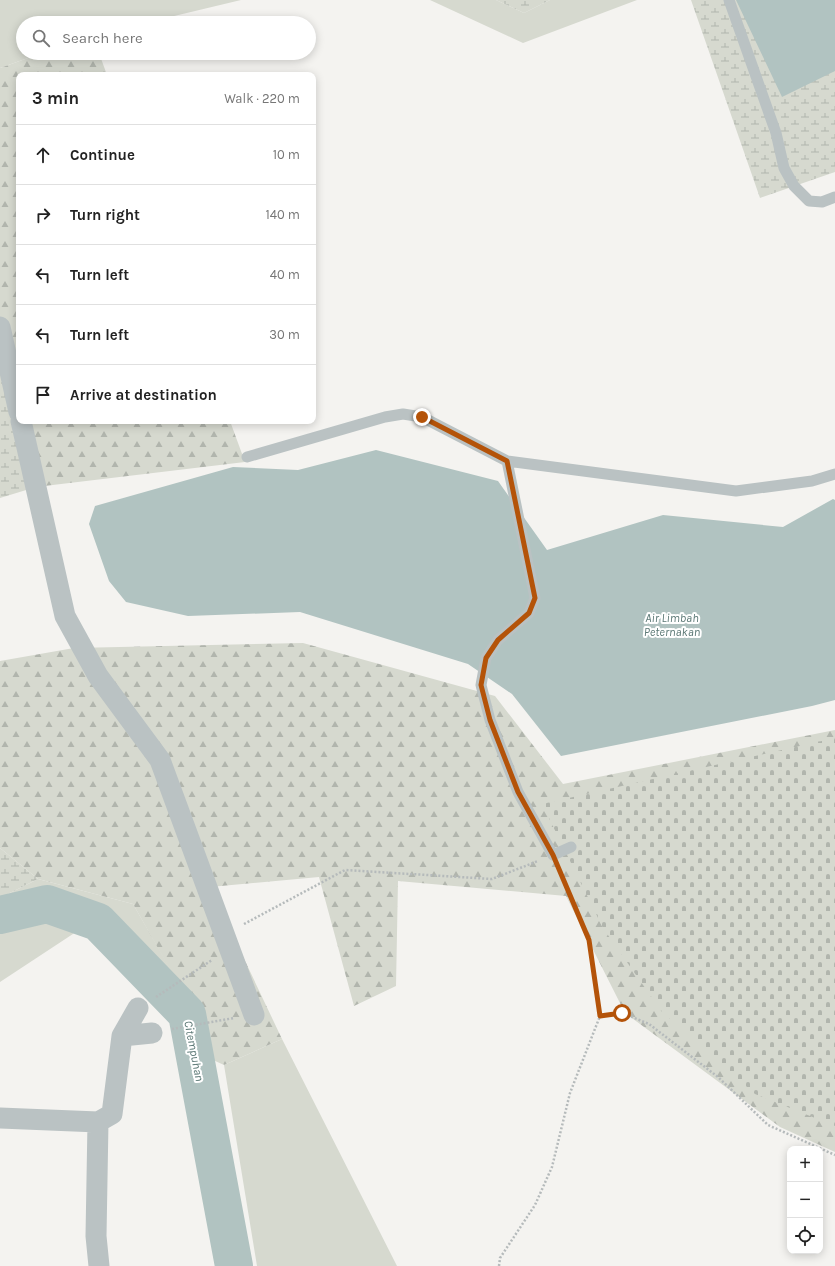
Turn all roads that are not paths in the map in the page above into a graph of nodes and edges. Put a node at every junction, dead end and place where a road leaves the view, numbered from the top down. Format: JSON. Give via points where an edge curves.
{"nodes":[{"id":1,"x":729,"y":0,"type":"edge"},
{"id":2,"x":835,"y":197,"type":"edge"},
{"id":3,"x":0,"y":326,"type":"edge"},
{"id":4,"x":16,"y":398,"type":"edge"},
{"id":5,"x":22,"y":424,"type":"edge"},
{"id":6,"x":246,"y":457,"type":"dead end"},
{"id":7,"x":507,"y":461,"type":"junction"},
{"id":8,"x":835,"y":474,"type":"edge"},
{"id":9,"x":571,"y":847,"type":"dead end"},
{"id":10,"x":138,"y":1008,"type":"road end"},
{"id":11,"x":254,"y":1015,"type":"road end"},
{"id":12,"x":152,"y":1033,"type":"road end"},
{"id":13,"x":122,"y":1036,"type":"junction"},
{"id":14,"x":0,"y":1118,"type":"edge"},
{"id":15,"x":98,"y":1122,"type":"junction"},
{"id":16,"x":99,"y":1266,"type":"edge"}],
"edges":[{"from":1,"to":2,"type":"lane","via":[[776,133],[784,168],[794,186],[809,201],[822,202]]},
{"from":3,"to":4,"type":"street"},
{"from":5,"to":11,"type":"street","via":[[65,616],[98,676],[160,760]]},
{"from":6,"to":7,"type":"lane","via":[[384,417],[403,414],[422,417]]},
{"from":7,"to":8,"type":"lane","via":[[736,492],[812,481]]},
{"from":7,"to":9,"type":"lane","via":[[535,598],[529,613],[498,640],[486,658],[481,685],[490,720],[518,792],[553,855]]},
{"from":10,"to":13,"type":"street"},
{"from":12,"to":13,"type":"street"},
{"from":13,"to":15,"type":"street","via":[[112,1114]]},
{"from":14,"to":15,"type":"street"},
{"from":15,"to":16,"type":"street","via":[[96,1236]]}]}
